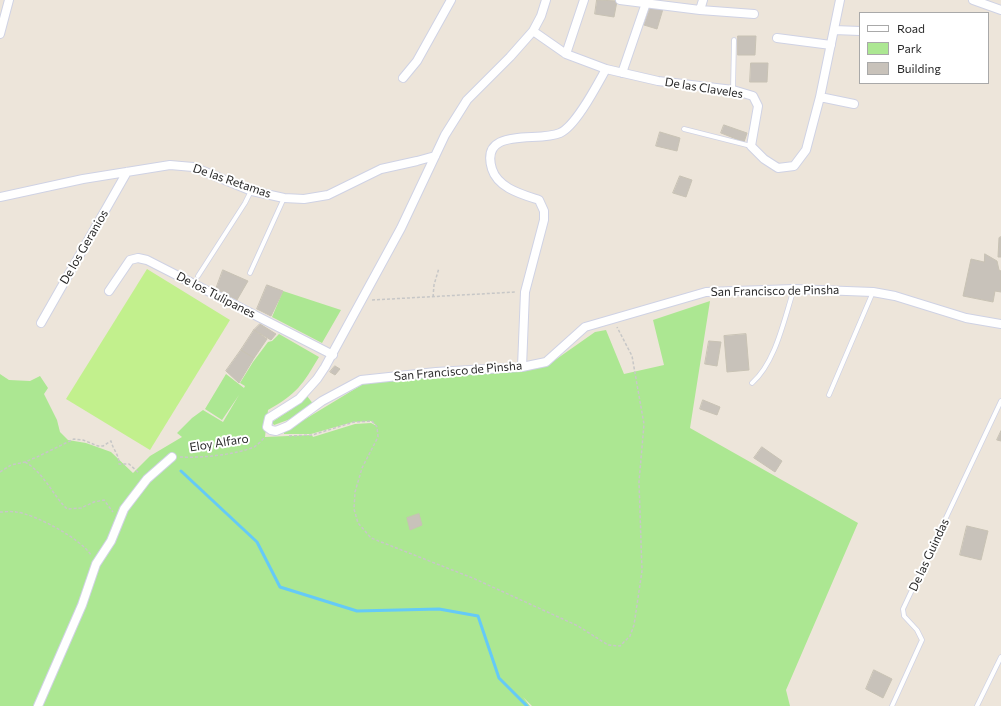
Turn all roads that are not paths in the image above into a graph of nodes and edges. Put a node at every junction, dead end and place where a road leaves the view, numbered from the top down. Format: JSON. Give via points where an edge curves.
{"nodes":[{"id":1,"x":9,"y":0,"type":"edge"},
{"id":2,"x":451,"y":0,"type":"edge"},
{"id":3,"x":546,"y":0,"type":"edge"},
{"id":4,"x":584,"y":0,"type":"edge"},
{"id":5,"x":620,"y":0,"type":"edge"},
{"id":6,"x":703,"y":0,"type":"edge"},
{"id":7,"x":840,"y":0,"type":"edge"},
{"id":8,"x":973,"y":0,"type":"edge"},
{"id":9,"x":646,"y":3,"type":"junction"},
{"id":10,"x":700,"y":10,"type":"junction"},
{"id":11,"x":1001,"y":10,"type":"edge"},
{"id":12,"x":754,"y":14,"type":"dead end"},
{"id":13,"x":834,"y":30,"type":"junction"},
{"id":14,"x":533,"y":31,"type":"junction"},
{"id":15,"x":859,"y":31,"type":"edge"},
{"id":16,"x":0,"y":34,"type":"edge"},
{"id":17,"x":777,"y":38,"type":"dead end"},
{"id":18,"x":734,"y":40,"type":"dead end"},
{"id":19,"x":831,"y":45,"type":"junction"},
{"id":20,"x":566,"y":54,"type":"junction"},
{"id":21,"x":606,"y":69,"type":"junction"},
{"id":22,"x":622,"y":72,"type":"junction"},
{"id":23,"x":403,"y":78,"type":"dead end"},
{"id":24,"x":733,"y":90,"type":"junction"},
{"id":25,"x":820,"y":97,"type":"junction"},
{"id":26,"x":854,"y":104,"type":"dead end"},
{"id":27,"x":684,"y":129,"type":"dead end"},
{"id":28,"x":751,"y":146,"type":"junction"},
{"id":29,"x":435,"y":156,"type":"junction"},
{"id":30,"x":127,"y":172,"type":"junction"},
{"id":31,"x":252,"y":191,"type":"junction"},
{"id":32,"x":0,"y":197,"type":"edge"},
{"id":33,"x":284,"y":198,"type":"junction"},
{"id":34,"x":250,"y":273,"type":"dead end"},
{"id":35,"x":198,"y":276,"type":"dead end"},
{"id":36,"x":794,"y":289,"type":"junction"},
{"id":37,"x":109,"y":291,"type":"dead end"},
{"id":38,"x":873,"y":292,"type":"junction"},
{"id":39,"x":41,"y":323,"type":"dead end"},
{"id":40,"x":1001,"y":324,"type":"edge"},
{"id":41,"x":333,"y":354,"type":"junction"},
{"id":42,"x":522,"y":367,"type":"junction"},
{"id":43,"x":752,"y":384,"type":"dead end"},
{"id":44,"x":829,"y":395,"type":"dead end"},
{"id":45,"x":1001,"y":401,"type":"edge"},
{"id":46,"x":172,"y":457,"type":"road end"},
{"id":47,"x":1001,"y":657,"type":"edge"},
{"id":48,"x":38,"y":706,"type":"edge"},
{"id":49,"x":892,"y":706,"type":"edge"},
{"id":50,"x":978,"y":706,"type":"edge"}],
"edges":[{"from":1,"to":16,"type":"street"},
{"from":2,"to":23,"type":"street","via":[[417,61]]},
{"from":3,"to":14,"type":"street"},
{"from":4,"to":20,"type":"street"},
{"from":5,"to":9,"type":"street"},
{"from":6,"to":10,"type":"street"},
{"from":7,"to":13,"type":"street"},
{"from":8,"to":11,"type":"street"},
{"from":9,"to":10,"type":"street"},
{"from":9,"to":22,"type":"street"},
{"from":10,"to":12,"type":"street"},
{"from":13,"to":15,"type":"street"},
{"from":13,"to":19,"type":"street"},
{"from":14,"to":20,"type":"street","name":"De las Claveles"},
{"from":14,"to":29,"type":"street","via":[[467,100]]},
{"from":17,"to":19,"type":"street"},
{"from":18,"to":24,"type":"lane"},
{"from":19,"to":25,"type":"street"},
{"from":20,"to":21,"type":"street","name":"De las Claveles"},
{"from":21,"to":22,"type":"street","name":"De las Claveles"},
{"from":21,"to":42,"type":"street","via":[[579,115],[561,133],[501,141],[493,146],[490,152],[494,172],[502,184],[538,200],[544,211],[526,292]]},
{"from":22,"to":24,"type":"street","name":"De las Claveles","via":[[658,81]]},
{"from":24,"to":28,"type":"street","name":"De las Claveles","via":[[753,96],[758,106]]},
{"from":25,"to":26,"type":"street"},
{"from":25,"to":28,"type":"street","via":[[806,150],[794,166],[778,168]]},
{"from":27,"to":28,"type":"lane"},
{"from":29,"to":33,"type":"street","name":"De las Retamas","via":[[381,169],[328,195],[304,200]]},
{"from":29,"to":41,"type":"street","via":[[401,228]]},
{"from":30,"to":31,"type":"street","name":"De las Retamas","via":[[170,165],[194,167]]},
{"from":30,"to":32,"type":"street","name":"De las Retamas"},
{"from":30,"to":39,"type":"street","name":"De los Geranios"},
{"from":31,"to":33,"type":"street","name":"De las Retamas"},
{"from":31,"to":35,"type":"lane"},
{"from":33,"to":34,"type":"lane"},
{"from":36,"to":38,"type":"street","name":"San Francisco de Pinsha"},
{"from":36,"to":42,"type":"street","name":"San Francisco de Pinsha","via":[[706,292],[585,327],[546,362]]},
{"from":36,"to":43,"type":"lane","via":[[766,368]]},
{"from":37,"to":41,"type":"street","name":"De los Tulipanes","via":[[130,260],[147,260]]},
{"from":38,"to":40,"type":"street","name":"San Francisco de Pinsha","via":[[895,296],[966,318]]},
{"from":38,"to":44,"type":"lane"},
{"from":41,"to":42,"type":"street","name":"San Francisco de Pinsha","via":[[317,379],[299,399],[268,418],[267,427],[276,430],[288,426],[322,401],[361,380]]},
{"from":45,"to":49,"type":"lane","name":"De las Guindas","via":[[903,609],[904,616],[922,640]]},
{"from":46,"to":48,"type":"street","via":[[147,479],[131,498],[120,518],[111,541],[96,564],[82,605]]},
{"from":47,"to":50,"type":"lane"}]}
